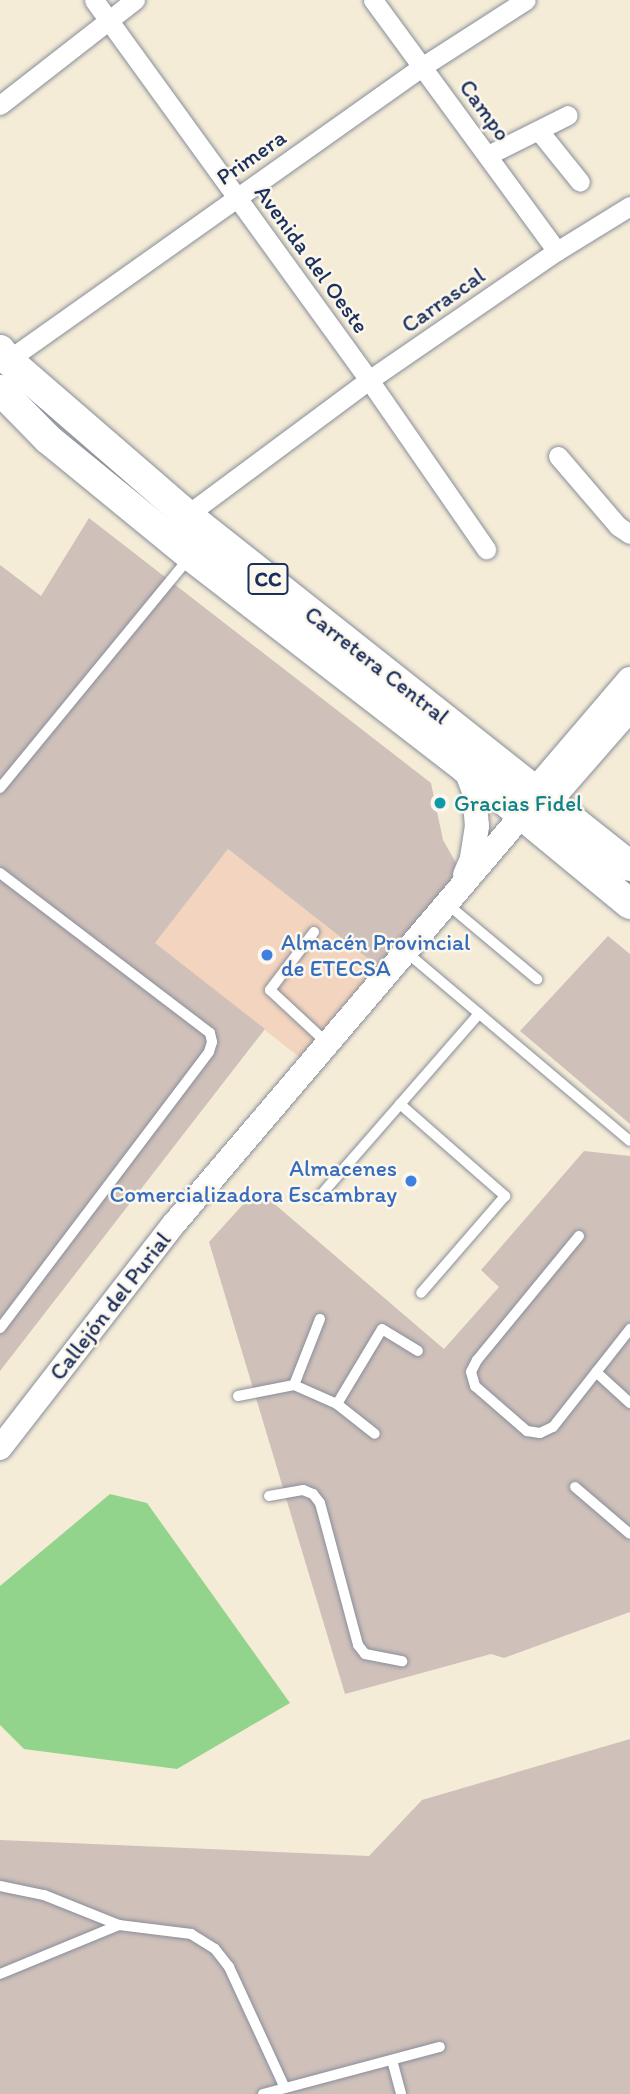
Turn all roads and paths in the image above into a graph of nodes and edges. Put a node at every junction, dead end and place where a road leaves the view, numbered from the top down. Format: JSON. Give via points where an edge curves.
{"nodes":[{"id":1,"x":94,"y":0,"type":"edge"},
{"id":2,"x":135,"y":0,"type":"edge"},
{"id":3,"x":373,"y":0,"type":"edge"},
{"id":4,"x":526,"y":0,"type":"edge"},
{"id":5,"x":108,"y":20,"type":"junction"},
{"id":6,"x":423,"y":66,"type":"junction"},
{"id":7,"x":0,"y":105,"type":"edge"},
{"id":8,"x":568,"y":115,"type":"dead end"},
{"id":9,"x":539,"y":131,"type":"junction"},
{"id":10,"x":488,"y":155,"type":"junction"},
{"id":11,"x":580,"y":182,"type":"dead end"},
{"id":12,"x":236,"y":197,"type":"junction"},
{"id":13,"x":630,"y":206,"type":"edge"},
{"id":14,"x":556,"y":251,"type":"junction"},
{"id":15,"x":4,"y":355,"type":"edge"},
{"id":16,"x":369,"y":380,"type":"junction"},
{"id":17,"x":0,"y":390,"type":"edge"},
{"id":18,"x":558,"y":456,"type":"dead end"},
{"id":19,"x":187,"y":515,"type":"junction"},
{"id":20,"x":630,"y":534,"type":"edge"},
{"id":21,"x":486,"y":549,"type":"dead end"},
{"id":22,"x":191,"y":556,"type":"junction"},
{"id":23,"x":630,"y":680,"type":"edge"},
{"id":24,"x":630,"y":708,"type":"edge"},
{"id":25,"x":465,"y":768,"type":"junction"},
{"id":26,"x":0,"y":788,"type":"edge"},
{"id":27,"x":536,"y":802,"type":"junction"},
{"id":28,"x":630,"y":866,"type":"edge"},
{"id":29,"x":0,"y":873,"type":"edge"},
{"id":30,"x":453,"y":894,"type":"junction"},
{"id":31,"x":630,"y":904,"type":"edge"},
{"id":32,"x":314,"y":932,"type":"dead end"},
{"id":33,"x":404,"y":951,"type":"junction"},
{"id":34,"x":537,"y":979,"type":"dead end"},
{"id":35,"x":479,"y":1014,"type":"junction"},
{"id":36,"x":326,"y":1043,"type":"junction"},
{"id":37,"x":400,"y":1104,"type":"junction"},
{"id":38,"x":630,"y":1141,"type":"edge"},
{"id":39,"x":320,"y":1196,"type":"dead end"},
{"id":40,"x":579,"y":1236,"type":"dead end"},
{"id":41,"x":421,"y":1293,"type":"dead end"},
{"id":42,"x":320,"y":1319,"type":"dead end"},
{"id":43,"x":0,"y":1328,"type":"edge"},
{"id":44,"x":630,"y":1329,"type":"edge"},
{"id":45,"x":418,"y":1351,"type":"dead end"},
{"id":46,"x":596,"y":1372,"type":"junction"},
{"id":47,"x":294,"y":1385,"type":"junction"},
{"id":48,"x":238,"y":1396,"type":"dead end"},
{"id":49,"x":630,"y":1403,"type":"edge"},
{"id":50,"x":337,"y":1405,"type":"junction"},
{"id":51,"x":375,"y":1434,"type":"dead end"},
{"id":52,"x":0,"y":1448,"type":"edge"},
{"id":53,"x":575,"y":1487,"type":"dead end"},
{"id":54,"x":269,"y":1496,"type":"dead end"},
{"id":55,"x":630,"y":1534,"type":"edge"},
{"id":56,"x":402,"y":1661,"type":"dead end"},
{"id":57,"x":0,"y":1886,"type":"edge"},
{"id":58,"x":119,"y":1925,"type":"junction"},
{"id":59,"x":0,"y":1974,"type":"edge"},
{"id":60,"x":440,"y":2047,"type":"dead end"},
{"id":61,"x":392,"y":2060,"type":"junction"},
{"id":62,"x":285,"y":2088,"type":"junction"},
{"id":63,"x":263,"y":2094,"type":"edge"},
{"id":64,"x":401,"y":2094,"type":"edge"}],
"edges":[{"from":1,"to":5,"type":"street","name":"Avenida del Oeste"},
{"from":2,"to":5,"type":"street"},
{"from":3,"to":6,"type":"street","name":"Campo"},
{"from":4,"to":6,"type":"street","name":"Primera"},
{"from":5,"to":7,"type":"street"},
{"from":5,"to":12,"type":"street","name":"Avenida del Oeste"},
{"from":6,"to":10,"type":"street","name":"Campo"},
{"from":6,"to":12,"type":"street","name":"Primera"},
{"from":8,"to":9,"type":"street"},
{"from":9,"to":10,"type":"street"},
{"from":9,"to":11,"type":"street"},
{"from":10,"to":14,"type":"street","name":"Campo"},
{"from":12,"to":15,"type":"street","name":"Primera"},
{"from":12,"to":16,"type":"street","name":"Avenida del Oeste"},
{"from":13,"to":14,"type":"street","name":"Carrascal"},
{"from":14,"to":16,"type":"street","name":"Carrascal"},
{"from":15,"to":19,"type":"main road","name":"Carretera Central","number":"CC"},
{"from":16,"to":19,"type":"street","name":"Carrascal"},
{"from":16,"to":21,"type":"street","name":"Avenida del Oeste"},
{"from":17,"to":22,"type":"main road","name":"Carretera Central","number":"CC","via":[[48,439]]},
{"from":18,"to":20,"type":"street"},
{"from":19,"to":27,"type":"main road","name":"Carretera Central","number":"CC"},
{"from":22,"to":25,"type":"main road","name":"Carretera Central","number":"CC"},
{"from":22,"to":26,"type":"lane"},
{"from":23,"to":27,"type":"main road"},
{"from":24,"to":27,"type":"main road"},
{"from":25,"to":27,"type":"main road","name":"Carretera Central","number":"CC"},
{"from":25,"to":30,"type":"street","via":[[474,792],[477,826],[472,859]]},
{"from":27,"to":28,"type":"main road","name":"Carretera Central","number":"CC"},
{"from":27,"to":30,"type":"street","name":"Callejón del Purial"},
{"from":27,"to":31,"type":"main road","name":"Carretera Central","number":"CC"},
{"from":29,"to":43,"type":"lane","via":[[210,1033],[212,1042],[209,1052]]},
{"from":30,"to":33,"type":"street","name":"Callejón del Purial"},
{"from":30,"to":34,"type":"lane"},
{"from":32,"to":36,"type":"lane","via":[[270,990]]},
{"from":33,"to":35,"type":"lane"},
{"from":33,"to":36,"type":"street","name":"Callejón del Purial"},
{"from":35,"to":37,"type":"lane"},
{"from":35,"to":38,"type":"lane"},
{"from":36,"to":52,"type":"street","name":"Callejón del Purial","via":[[173,1225]]},
{"from":37,"to":39,"type":"lane"},
{"from":37,"to":41,"type":"lane","via":[[505,1196]]},
{"from":40,"to":46,"type":"lane","via":[[471,1372],[475,1386],[527,1431],[540,1433],[553,1427]]},
{"from":42,"to":47,"type":"lane"},
{"from":44,"to":46,"type":"lane"},
{"from":45,"to":50,"type":"lane","via":[[382,1329]]},
{"from":46,"to":49,"type":"lane"},
{"from":47,"to":48,"type":"lane"},
{"from":47,"to":50,"type":"lane"},
{"from":50,"to":51,"type":"lane"},
{"from":53,"to":55,"type":"lane"},
{"from":54,"to":56,"type":"lane","via":[[303,1490],[313,1494],[320,1503],[358,1645],[365,1654]]},
{"from":57,"to":58,"type":"lane","via":[[44,1895]]},
{"from":58,"to":59,"type":"lane"},
{"from":58,"to":62,"type":"lane","via":[[191,1934],[215,1949],[229,1967]]},
{"from":60,"to":61,"type":"lane"},
{"from":61,"to":62,"type":"lane"},
{"from":61,"to":64,"type":"lane"},
{"from":62,"to":63,"type":"lane"}]}
